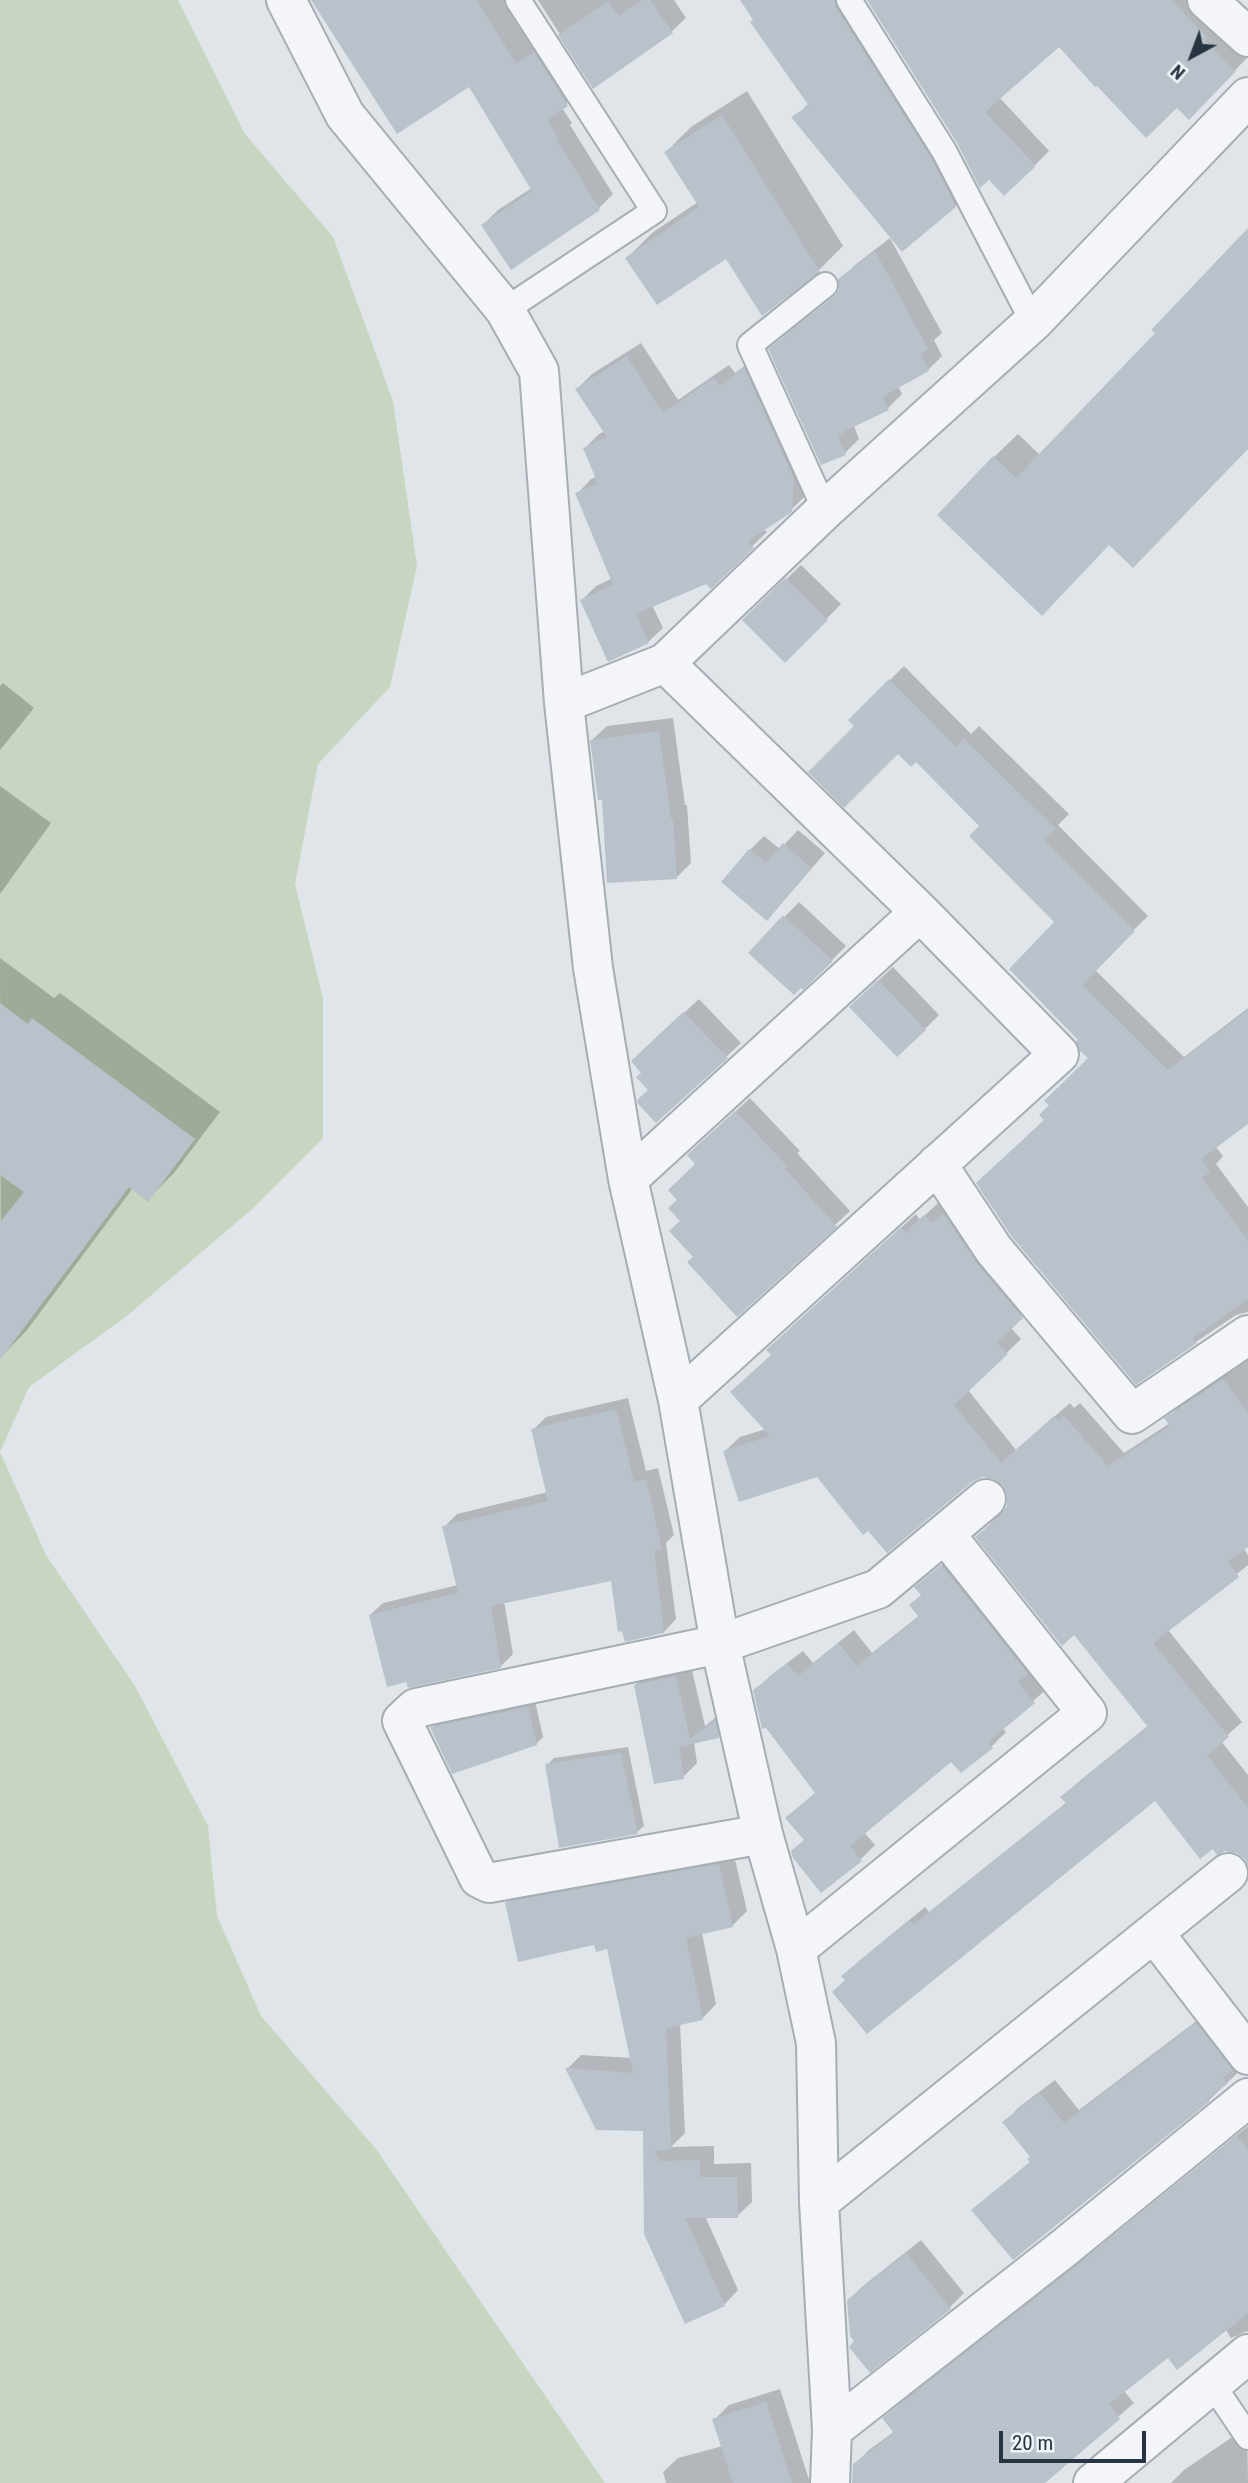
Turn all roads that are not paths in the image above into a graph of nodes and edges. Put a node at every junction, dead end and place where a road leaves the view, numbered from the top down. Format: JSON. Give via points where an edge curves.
{"nodes":[{"id":1,"x":286,"y":0,"type":"edge"},
{"id":2,"x":518,"y":0,"type":"edge"},
{"id":3,"x":849,"y":0,"type":"edge"},
{"id":4,"x":1207,"y":0,"type":"edge"},
{"id":5,"x":1248,"y":37,"type":"edge"},
{"id":6,"x":1248,"y":97,"type":"edge"},
{"id":7,"x":825,"y":285,"type":"dead end"},
{"id":8,"x":505,"y":310,"type":"junction"},
{"id":9,"x":1033,"y":322,"type":"junction"},
{"id":10,"x":825,"y":510,"type":"junction"},
{"id":11,"x":665,"y":663,"type":"junction"},
{"id":12,"x":564,"y":704,"type":"junction"},
{"id":13,"x":920,"y":912,"type":"junction"},
{"id":14,"x":937,"y":1164,"type":"junction"},
{"id":15,"x":628,"y":1179,"type":"junction"},
{"id":16,"x":1243,"y":1347,"type":"edge"},
{"id":17,"x":678,"y":1400,"type":"junction"},
{"id":18,"x":986,"y":1499,"type":"dead end"},
{"id":19,"x":944,"y":1534,"type":"junction"},
{"id":20,"x":719,"y":1644,"type":"junction"},
{"id":21,"x":763,"y":1834,"type":"junction"},
{"id":22,"x":1228,"y":1873,"type":"dead end"},
{"id":23,"x":1154,"y":1933,"type":"junction"},
{"id":24,"x":796,"y":1949,"type":"junction"},
{"id":25,"x":1248,"y":2055,"type":"edge"},
{"id":26,"x":1248,"y":2098,"type":"edge"},
{"id":27,"x":819,"y":2202,"type":"junction"},
{"id":28,"x":1248,"y":2354,"type":"edge"},
{"id":29,"x":1213,"y":2385,"type":"junction"},
{"id":30,"x":832,"y":2430,"type":"junction"},
{"id":31,"x":1248,"y":2437,"type":"edge"},
{"id":32,"x":830,"y":2483,"type":"edge"},
{"id":33,"x":1093,"y":2483,"type":"edge"}],
"edges":[{"from":1,"to":8,"type":"street","via":[[345,115]]},
{"from":2,"to":8,"type":"lane","via":[[654,211]]},
{"from":3,"to":9,"type":"lane","via":[[944,151]]},
{"from":4,"to":5,"type":"street"},
{"from":6,"to":9,"type":"street"},
{"from":7,"to":10,"type":"lane","via":[[750,345]]},
{"from":8,"to":12,"type":"street","via":[[539,371]]},
{"from":9,"to":10,"type":"street"},
{"from":10,"to":11,"type":"street"},
{"from":11,"to":12,"type":"street"},
{"from":11,"to":13,"type":"street"},
{"from":12,"to":15,"type":"street","via":[[593,968]]},
{"from":13,"to":14,"type":"street","via":[[1059,1054]]},
{"from":13,"to":15,"type":"street"},
{"from":14,"to":16,"type":"street","via":[[993,1250],[1132,1414]]},
{"from":14,"to":17,"type":"street"},
{"from":15,"to":17,"type":"street"},
{"from":17,"to":20,"type":"street"},
{"from":18,"to":19,"type":"street"},
{"from":19,"to":20,"type":"street","via":[[877,1589]]},
{"from":19,"to":24,"type":"street","via":[[1087,1713]]},
{"from":20,"to":21,"type":"street"},
{"from":20,"to":21,"type":"street","via":[[416,1708],[402,1721],[478,1878],[489,1883]]},
{"from":21,"to":24,"type":"street"},
{"from":22,"to":23,"type":"street"},
{"from":23,"to":25,"type":"street"},
{"from":23,"to":27,"type":"street"},
{"from":24,"to":27,"type":"street","via":[[816,2043]]},
{"from":26,"to":30,"type":"street"},
{"from":27,"to":30,"type":"street"},
{"from":28,"to":29,"type":"street"},
{"from":29,"to":31,"type":"lane"},
{"from":29,"to":33,"type":"street"},
{"from":30,"to":32,"type":"street"}]}
